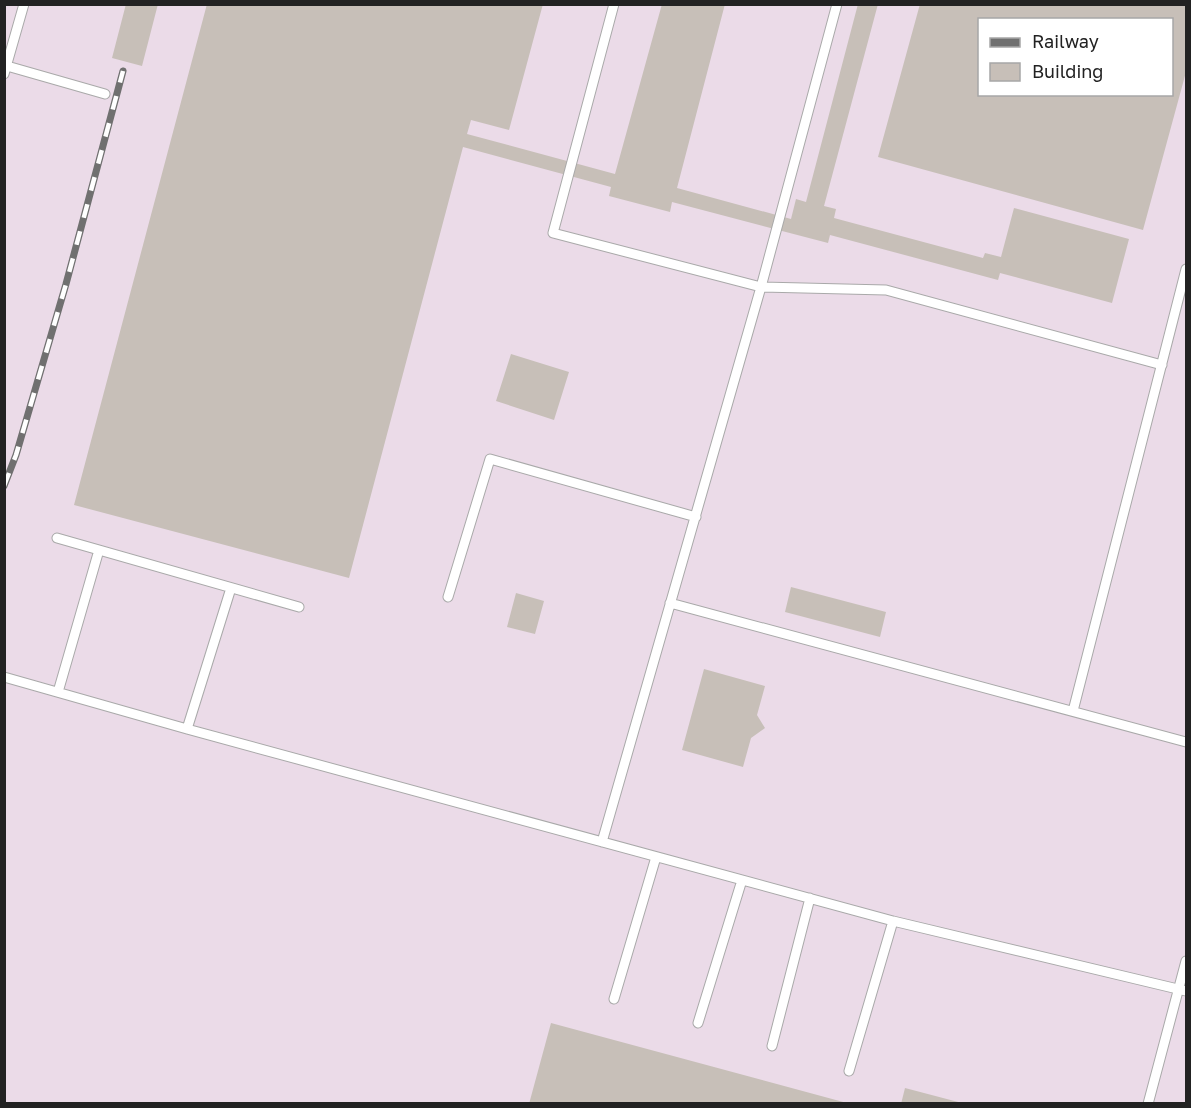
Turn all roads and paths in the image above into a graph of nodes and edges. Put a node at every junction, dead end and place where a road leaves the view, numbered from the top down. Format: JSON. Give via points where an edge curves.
{"nodes":[{"id":1,"x":24,"y":4,"type":"edge"},
{"id":2,"x":614,"y":4,"type":"edge"},
{"id":3,"x":837,"y":4,"type":"edge"},
{"id":4,"x":6,"y":70,"type":"edge"},
{"id":5,"x":105,"y":94,"type":"dead end"},
{"id":6,"x":1186,"y":269,"type":"edge"},
{"id":7,"x":761,"y":287,"type":"junction"},
{"id":8,"x":1162,"y":365,"type":"junction"},
{"id":9,"x":696,"y":517,"type":"junction"},
{"id":10,"x":57,"y":538,"type":"dead end"},
{"id":11,"x":99,"y":550,"type":"junction"},
{"id":12,"x":231,"y":588,"type":"junction"},
{"id":13,"x":448,"y":597,"type":"dead end"},
{"id":14,"x":670,"y":603,"type":"junction"},
{"id":15,"x":299,"y":607,"type":"dead end"},
{"id":16,"x":4,"y":677,"type":"edge"},
{"id":17,"x":58,"y":692,"type":"junction"},
{"id":18,"x":1073,"y":711,"type":"junction"},
{"id":19,"x":187,"y":729,"type":"junction"},
{"id":20,"x":1186,"y":742,"type":"edge"},
{"id":21,"x":602,"y":842,"type":"junction"},
{"id":22,"x":657,"y":857,"type":"junction"},
{"id":23,"x":742,"y":880,"type":"junction"},
{"id":24,"x":810,"y":898,"type":"junction"},
{"id":25,"x":892,"y":921,"type":"junction"},
{"id":26,"x":1186,"y":961,"type":"edge"},
{"id":27,"x":1183,"y":990,"type":"edge"},
{"id":28,"x":614,"y":999,"type":"dead end"},
{"id":29,"x":698,"y":1023,"type":"dead end"},
{"id":30,"x":772,"y":1046,"type":"dead end"},
{"id":31,"x":849,"y":1071,"type":"dead end"},
{"id":32,"x":1148,"y":1104,"type":"edge"}],
"edges":[{"from":1,"to":4,"type":"lane"},
{"from":2,"to":7,"type":"lane","via":[[553,233]]},
{"from":3,"to":7,"type":"lane"},
{"from":4,"to":5,"type":"lane"},
{"from":6,"to":8,"type":"lane"},
{"from":7,"to":8,"type":"lane","via":[[886,290]]},
{"from":7,"to":9,"type":"lane"},
{"from":8,"to":18,"type":"lane"},
{"from":9,"to":13,"type":"lane","via":[[490,459]]},
{"from":9,"to":14,"type":"lane"},
{"from":10,"to":11,"type":"lane"},
{"from":11,"to":12,"type":"lane"},
{"from":11,"to":17,"type":"lane"},
{"from":12,"to":15,"type":"lane"},
{"from":12,"to":19,"type":"lane"},
{"from":14,"to":18,"type":"lane"},
{"from":14,"to":21,"type":"lane"},
{"from":16,"to":17,"type":"lane"},
{"from":17,"to":19,"type":"lane"},
{"from":18,"to":20,"type":"lane"},
{"from":19,"to":21,"type":"lane"},
{"from":21,"to":22,"type":"lane"},
{"from":22,"to":23,"type":"lane"},
{"from":22,"to":28,"type":"lane"},
{"from":23,"to":24,"type":"lane"},
{"from":23,"to":29,"type":"lane"},
{"from":24,"to":25,"type":"lane"},
{"from":24,"to":30,"type":"lane"},
{"from":25,"to":27,"type":"lane"},
{"from":25,"to":31,"type":"lane"},
{"from":26,"to":27,"type":"lane"},
{"from":27,"to":32,"type":"lane"}]}
